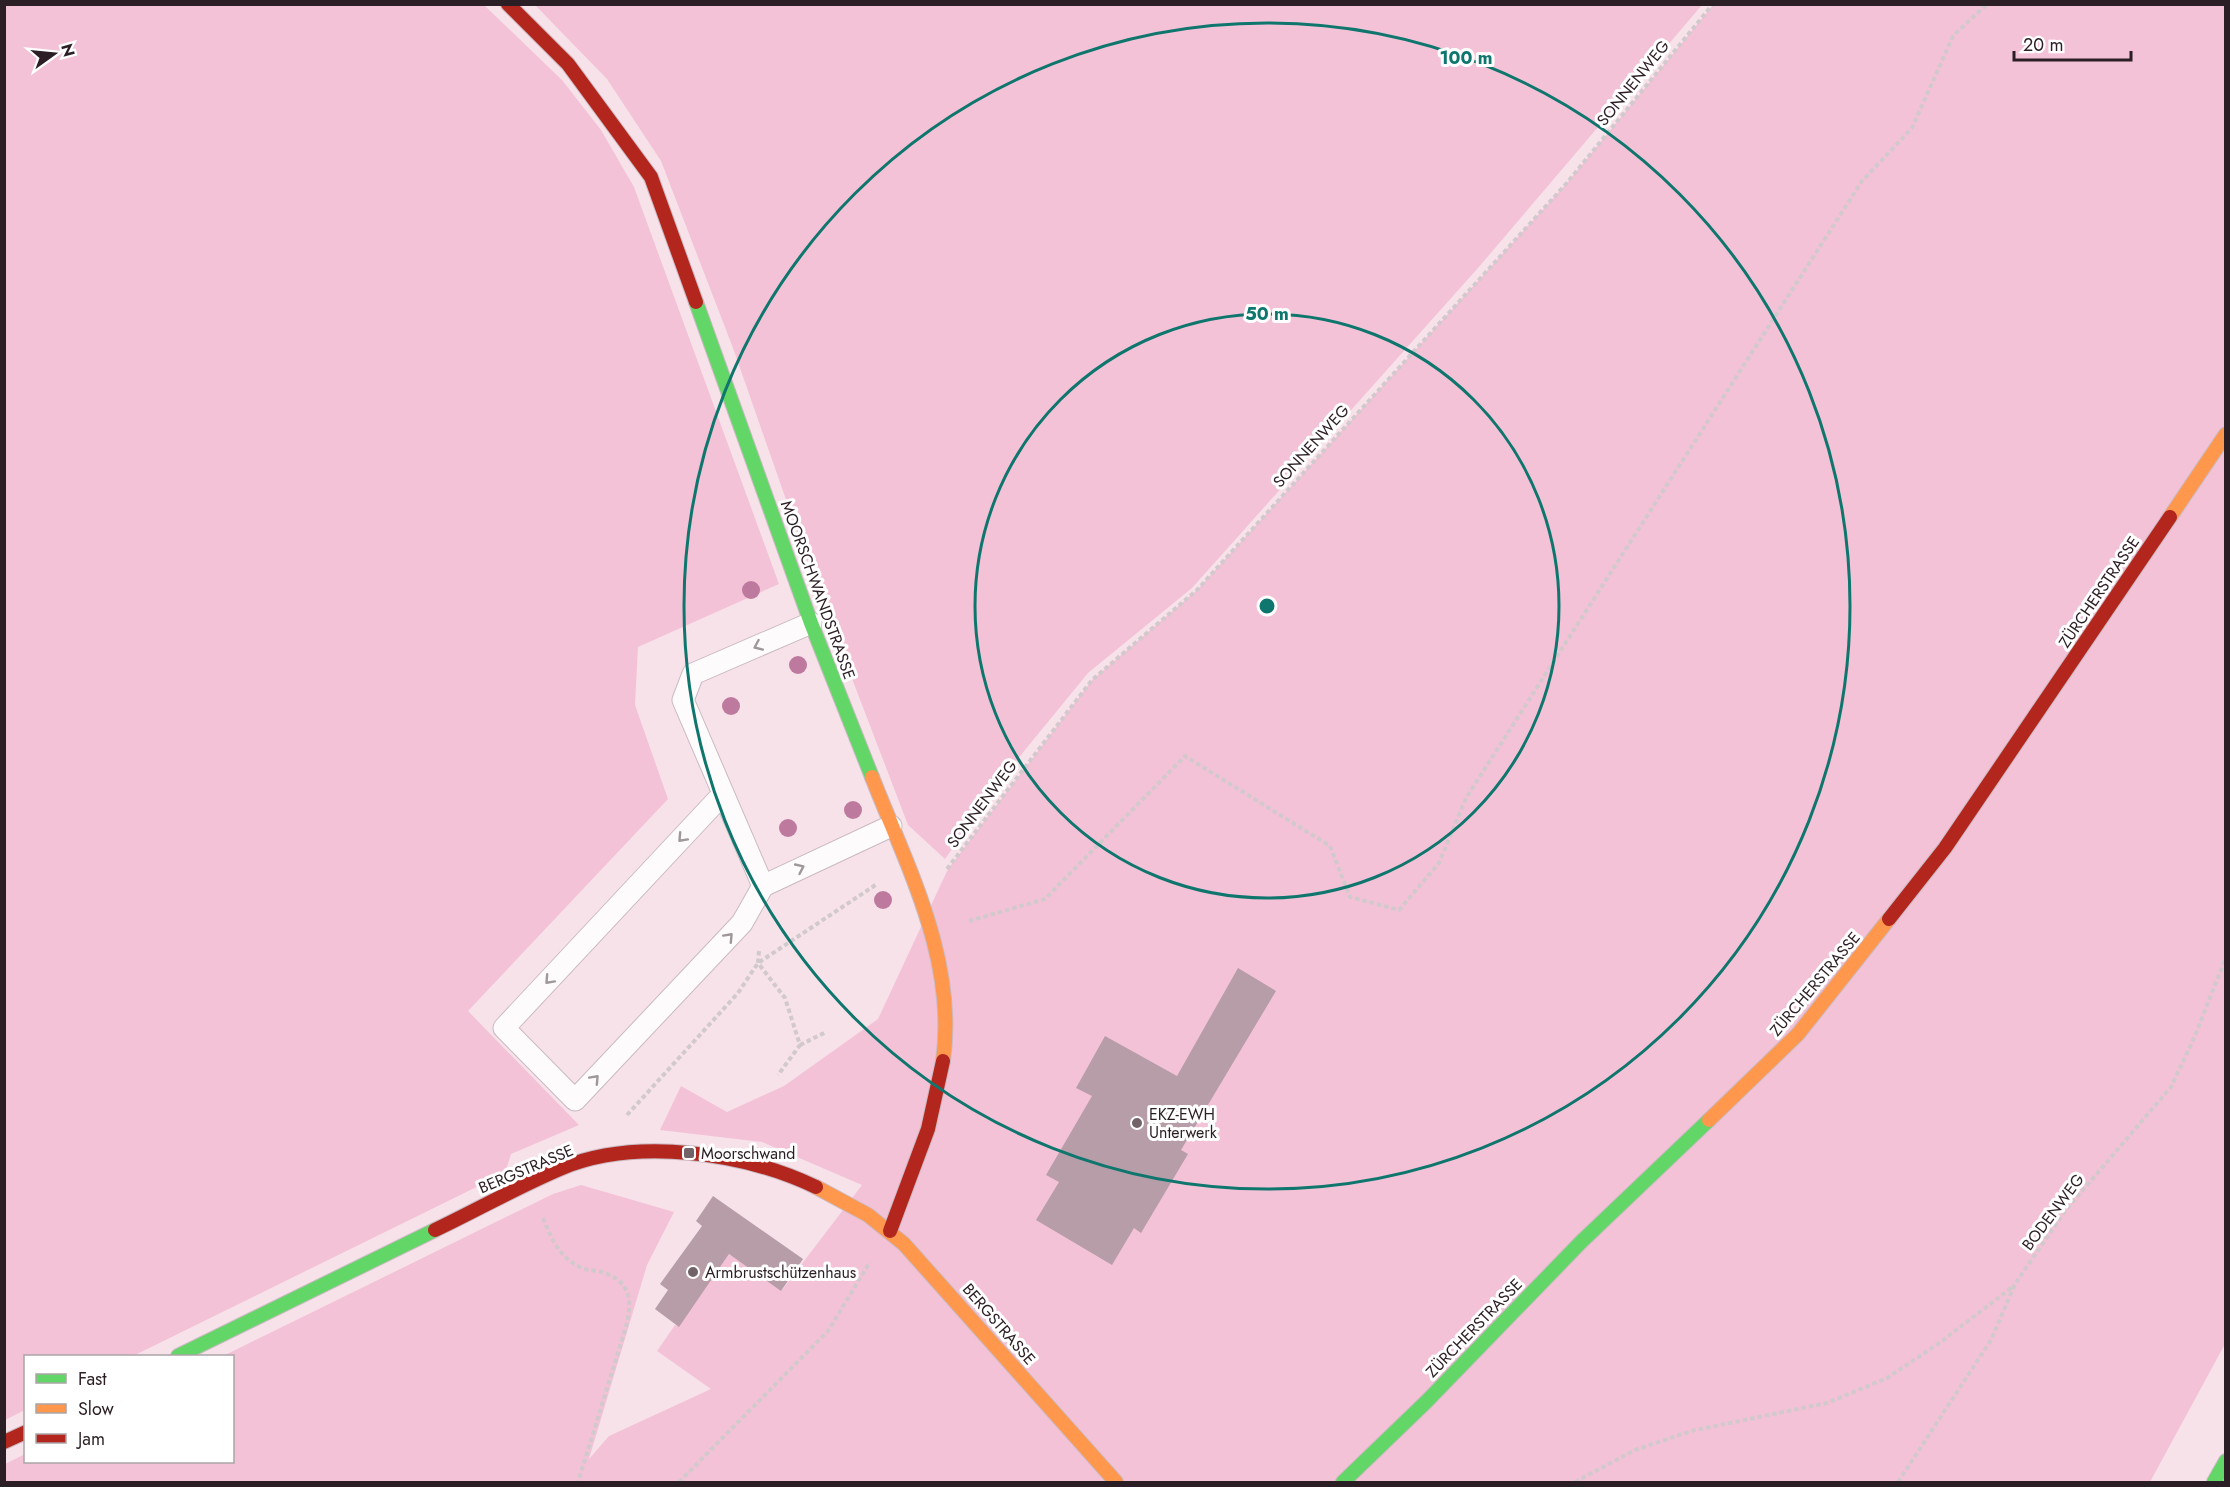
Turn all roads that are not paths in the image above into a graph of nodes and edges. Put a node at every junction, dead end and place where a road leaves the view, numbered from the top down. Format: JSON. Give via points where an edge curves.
{"nodes":[{"id":1,"x":508,"y":4,"type":"edge"},
{"id":2,"x":2226,"y":434,"type":"edge"},
{"id":3,"x":811,"y":623,"type":"junction"},
{"id":4,"x":722,"y":795,"type":"junction"},
{"id":5,"x":891,"y":826,"type":"junction"},
{"id":6,"x":763,"y":886,"type":"junction"},
{"id":7,"x":890,"y":1231,"type":"junction"},
{"id":8,"x":180,"y":1355,"type":"edge"},
{"id":9,"x":24,"y":1433,"type":"edge"},
{"id":10,"x":4,"y":1442,"type":"edge"},
{"id":11,"x":2226,"y":1461,"type":"edge"},
{"id":12,"x":1116,"y":1482,"type":"edge"},
{"id":13,"x":1343,"y":1482,"type":"edge"},
{"id":14,"x":2214,"y":1482,"type":"edge"}],
"edges":[{"from":1,"to":3,"type":"main road","name":"MOORSCHWANDSTRASSE","via":[[568,64],[651,177]]},
{"from":2,"to":13,"type":"main road","name":"ZÜRCHERSTRASSE","via":[[1945,848],[1798,1034],[1581,1242]]},
{"from":3,"to":4,"type":"lane","one_way":true,"via":[[693,674],[683,700]]},
{"from":3,"to":5,"type":"main road","name":"MOORSCHWANDSTRASSE"},
{"from":4,"to":6,"type":"lane"},
{"from":4,"to":6,"type":"lane","one_way":true,"via":[[504,1028],[575,1100],[742,923]]},
{"from":6,"to":5,"type":"lane","one_way":true},
{"from":5,"to":7,"type":"main road","name":"MOORSCHWANDSTRASSE","via":[[933,931],[944,983],[946,1023],[938,1087],[912,1180]]},
{"from":7,"to":8,"type":"main road","name":"BERGSTRASSE","via":[[834,1196],[775,1171],[721,1157],[659,1151],[596,1158],[528,1183]]},
{"from":7,"to":12,"type":"main road","name":"BERGSTRASSE"},
{"from":9,"to":10,"type":"main road"},
{"from":11,"to":14,"type":"main road"}]}
